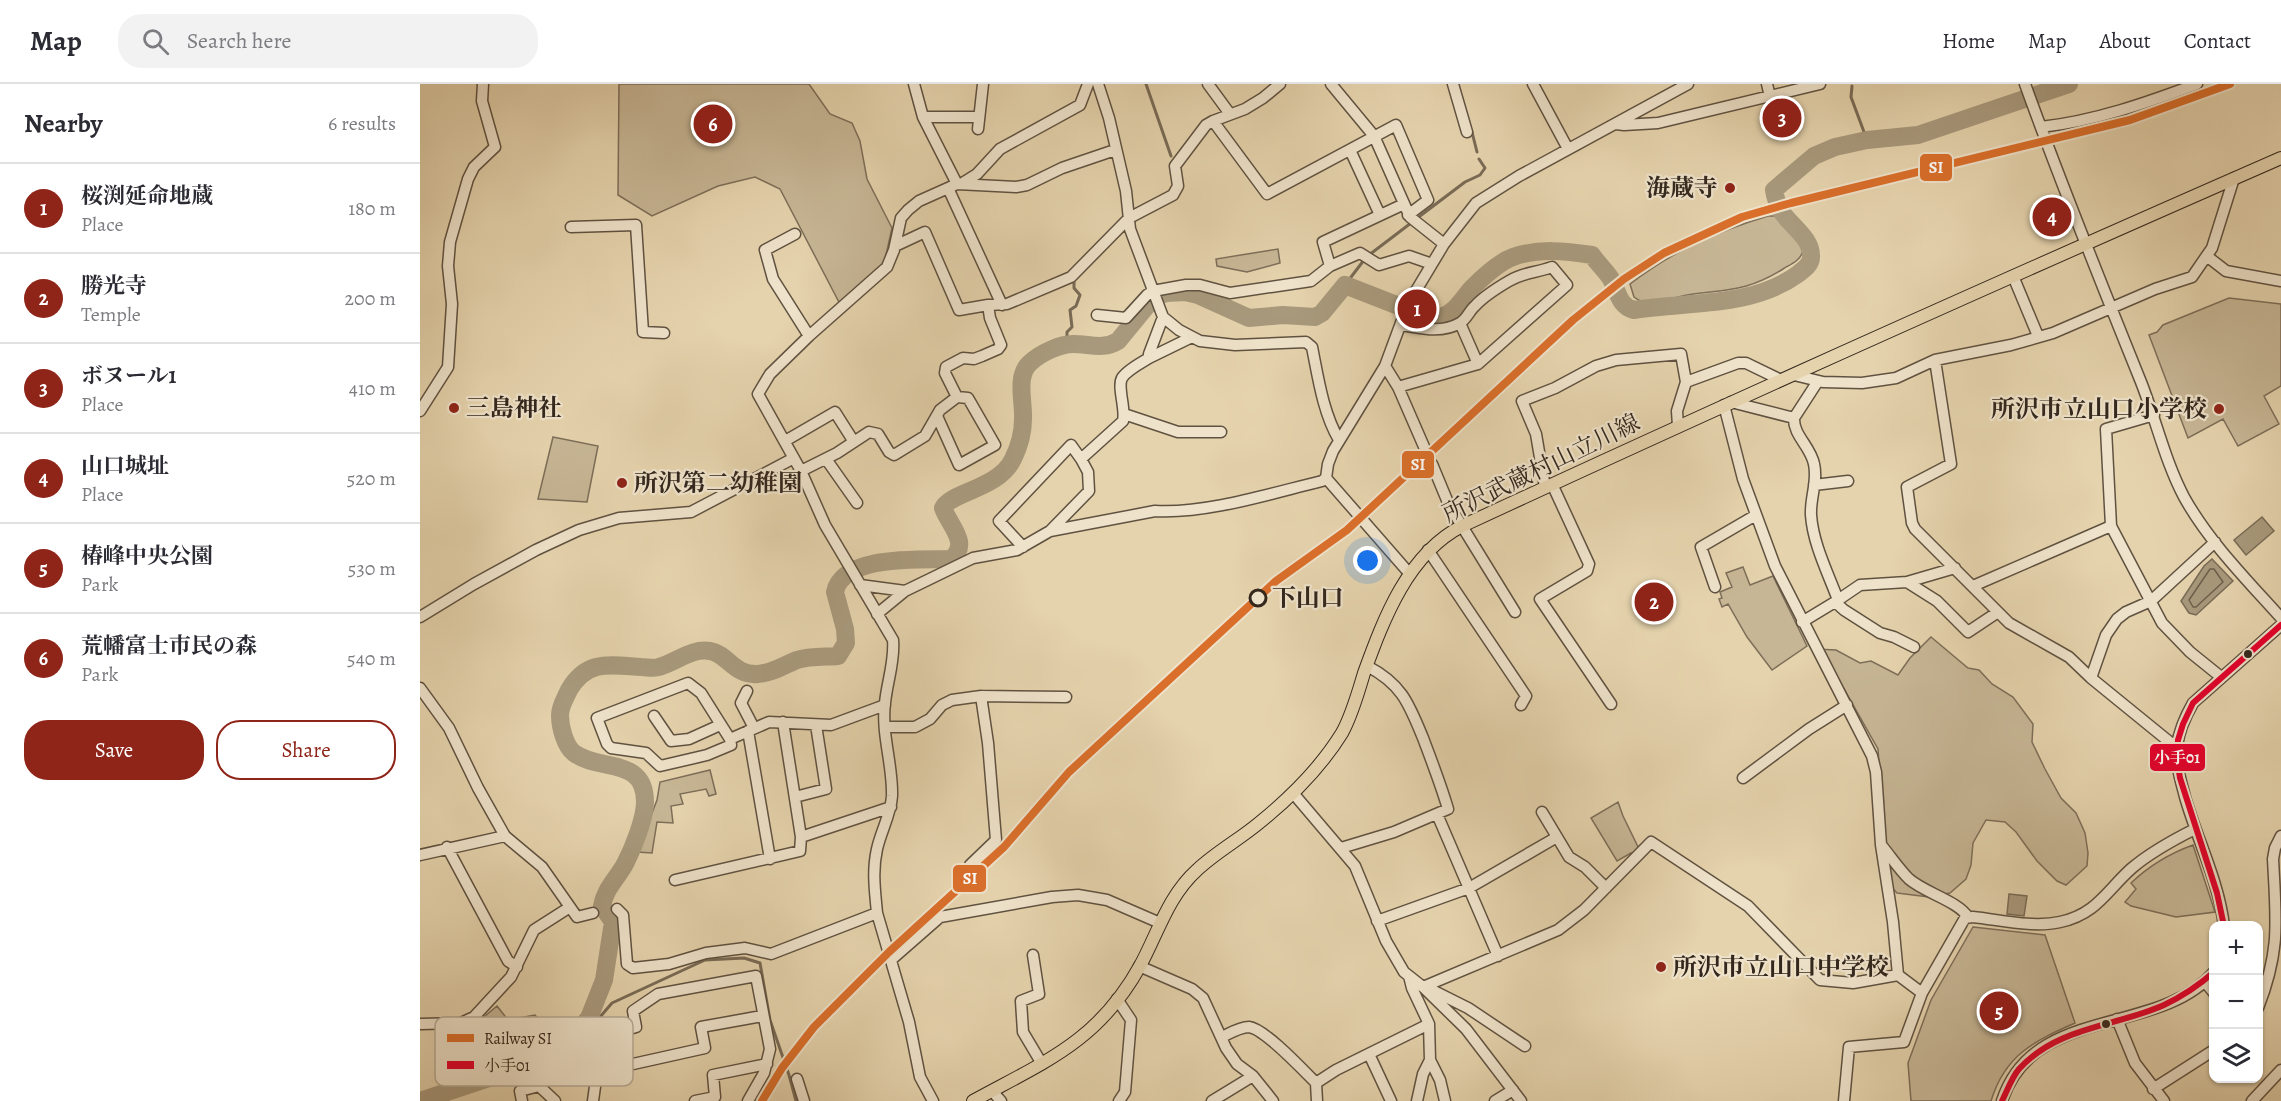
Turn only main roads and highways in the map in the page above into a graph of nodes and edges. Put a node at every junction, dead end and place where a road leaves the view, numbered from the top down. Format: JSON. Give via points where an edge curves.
{"nodes":[{"id":1,"x":2281,"y":158,"type":"edge"},
{"id":2,"x":973,"y":1101,"type":"edge"}],
"edges":[{"from":1,"to":2,"type":"main road","name":"所沢武蔵村山立川線","via":[[1549,485],[1462,526],[1428,550],[1409,573],[1394,602],[1342,732],[1293,793],[1198,869],[1173,898],[1140,966],[1098,1023],[1042,1064]]}]}
